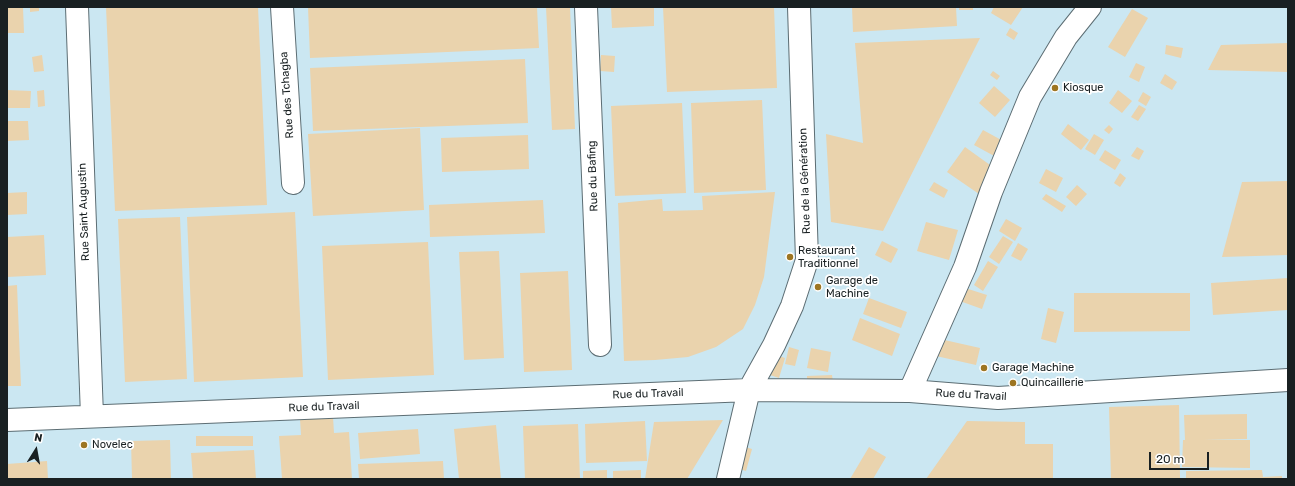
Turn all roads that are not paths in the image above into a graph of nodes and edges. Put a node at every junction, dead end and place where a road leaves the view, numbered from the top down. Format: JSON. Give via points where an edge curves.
{"nodes":[{"id":1,"x":77,"y":7,"type":"edge"},
{"id":2,"x":282,"y":7,"type":"edge"},
{"id":3,"x":586,"y":7,"type":"edge"},
{"id":4,"x":799,"y":7,"type":"edge"},
{"id":5,"x":1090,"y":7,"type":"edge"},
{"id":6,"x":293,"y":183,"type":"dead end"},
{"id":7,"x":600,"y":345,"type":"dead end"},
{"id":8,"x":1288,"y":380,"type":"edge"},
{"id":9,"x":749,"y":390,"type":"junction"},
{"id":10,"x":910,"y":391,"type":"junction"},
{"id":11,"x":92,"y":416,"type":"junction"},
{"id":12,"x":7,"y":420,"type":"edge"},
{"id":13,"x":728,"y":479,"type":"edge"}],
"edges":[{"from":1,"to":11,"type":"street","name":"Rue Saint Augustin"},
{"from":2,"to":6,"type":"street","name":"Rue des Tchagba"},
{"from":3,"to":7,"type":"street","name":"Rue du Bafing"},
{"from":4,"to":9,"type":"street","name":"Rue de la Génération","via":[[807,260],[792,306]]},
{"from":5,"to":10,"type":"street","via":[[1066,37],[1030,97],[991,192],[965,267]]},
{"from":8,"to":10,"type":"street","name":"Rue du Travail","via":[[998,398]]},
{"from":9,"to":10,"type":"street","name":"Rue du Travail"},
{"from":9,"to":11,"type":"street","name":"Rue du Travail"},
{"from":9,"to":13,"type":"street","name":"Rue de la Génération"},
{"from":11,"to":12,"type":"street","name":"Rue du Travail"}]}
